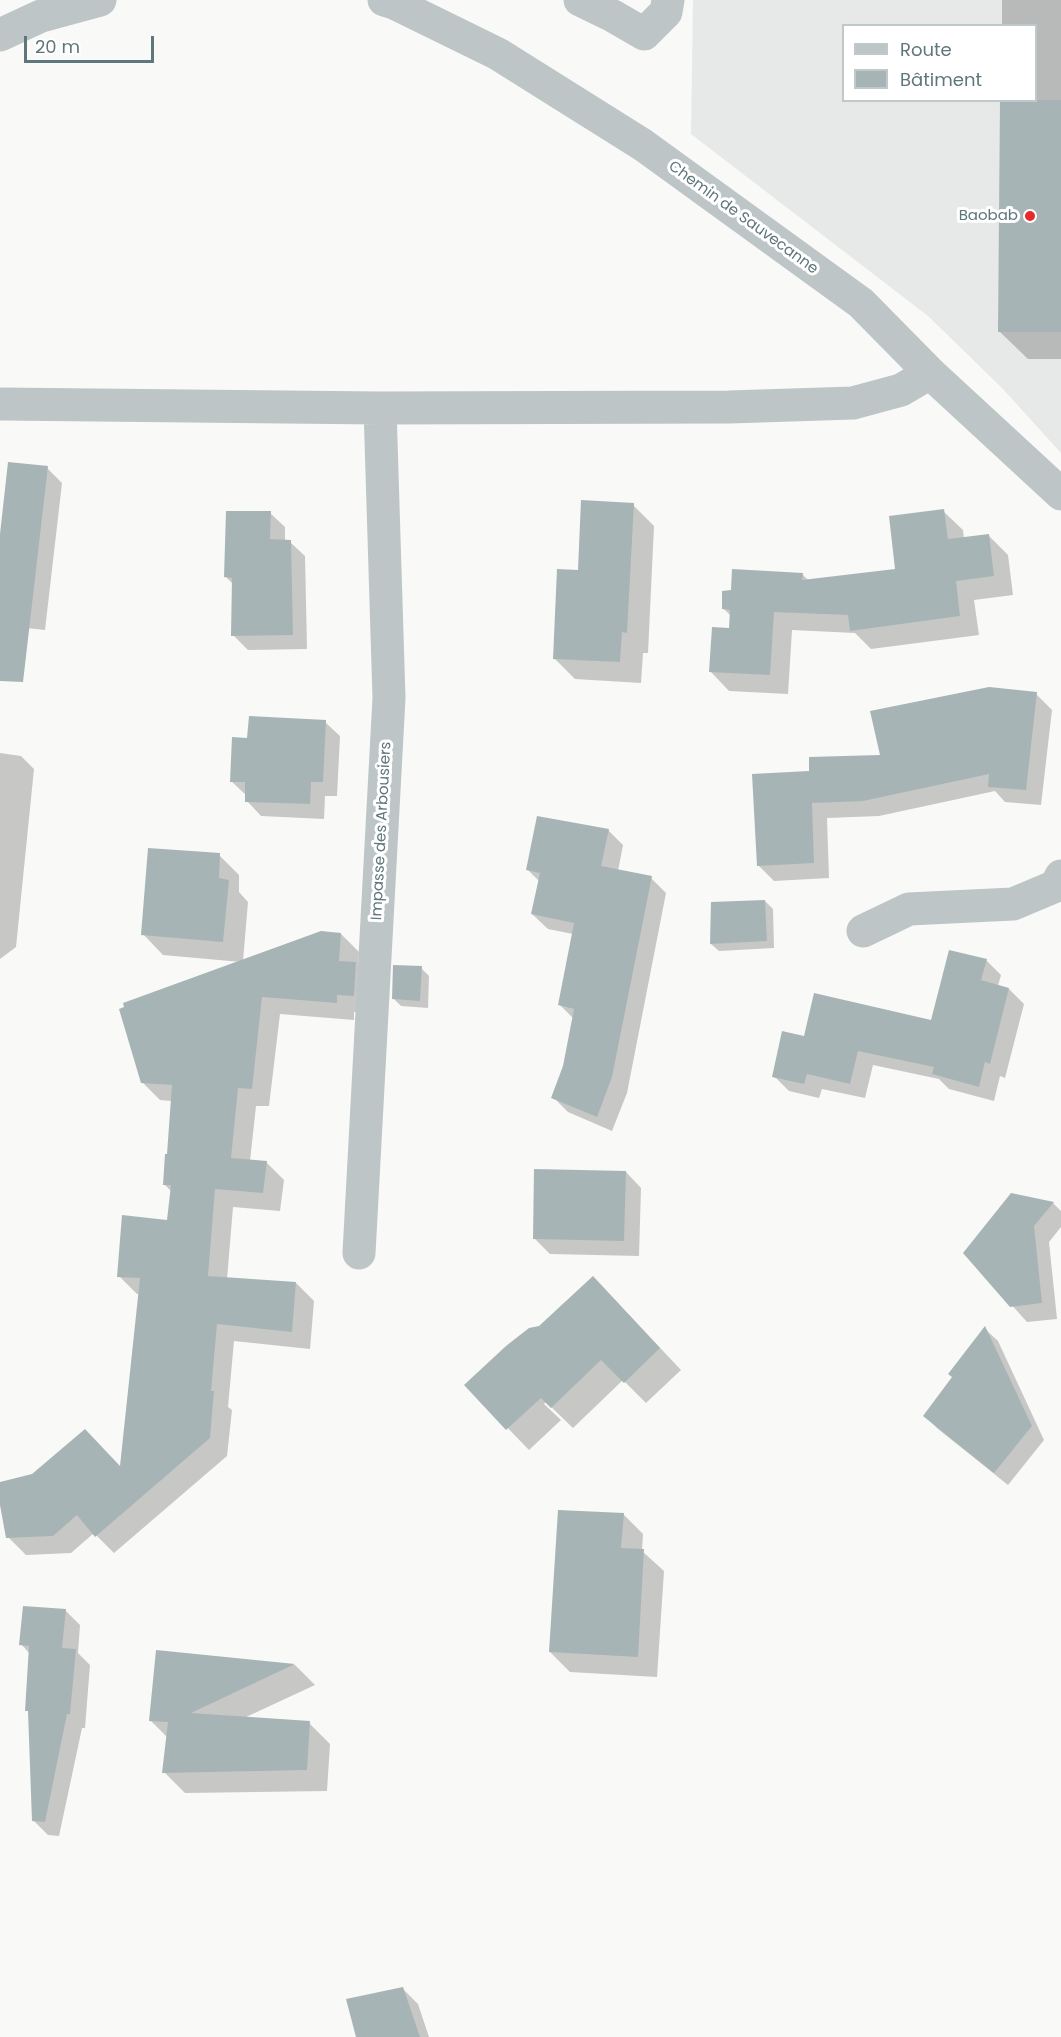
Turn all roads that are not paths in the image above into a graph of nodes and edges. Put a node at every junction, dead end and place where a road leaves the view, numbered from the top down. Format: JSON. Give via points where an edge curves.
{"nodes":[{"id":1,"x":100,"y":0,"type":"edge"},
{"id":2,"x":384,"y":0,"type":"edge"},
{"id":3,"x":580,"y":0,"type":"edge"},
{"id":4,"x":668,"y":0,"type":"edge"},
{"id":5,"x":42,"y":16,"type":"junction"},
{"id":6,"x":0,"y":35,"type":"edge"},
{"id":7,"x":0,"y":59,"type":"edge"},
{"id":8,"x":930,"y":373,"type":"junction"},
{"id":9,"x":0,"y":404,"type":"edge"},
{"id":10,"x":380,"y":408,"type":"junction"},
{"id":11,"x":1061,"y":494,"type":"edge"},
{"id":12,"x":1061,"y":876,"type":"edge"},
{"id":13,"x":863,"y":931,"type":"dead end"},
{"id":14,"x":359,"y":1253,"type":"dead end"}],
"edges":[{"from":1,"to":5,"type":"street"},
{"from":2,"to":8,"type":"street","name":"Chemin de Sauvecanne","via":[[498,54],[643,145],[861,303]]},
{"from":3,"to":4,"type":"street","via":[[644,34],[666,12]]},
{"from":5,"to":6,"type":"street"},
{"from":5,"to":7,"type":"street"},
{"from":8,"to":10,"type":"street","via":[[901,390],[853,403]]},
{"from":8,"to":11,"type":"street","name":"Chemin de Sauvecanne"},
{"from":9,"to":10,"type":"street"},
{"from":10,"to":14,"type":"street","name":"Impasse des Arbousiers","via":[[389,698]]},
{"from":12,"to":13,"type":"street","via":[[1056,886],[1013,904],[909,909]]}]}
